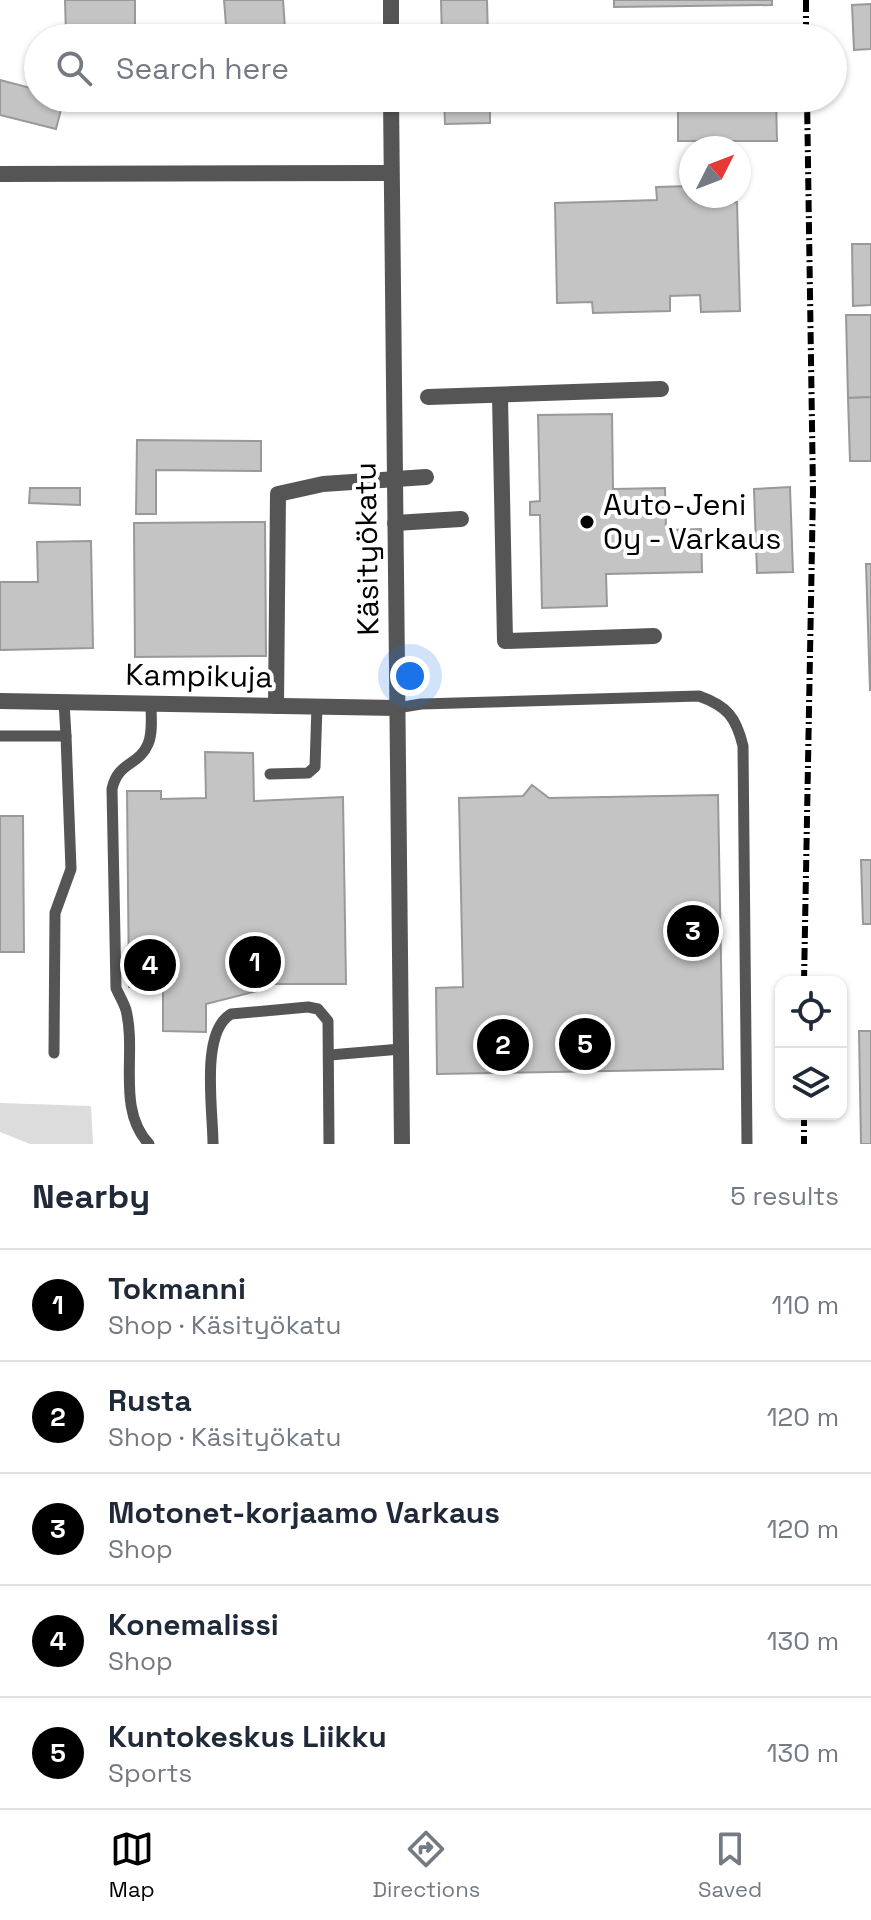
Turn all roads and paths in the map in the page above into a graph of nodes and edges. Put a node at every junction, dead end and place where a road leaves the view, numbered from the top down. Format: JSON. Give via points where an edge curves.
{"nodes":[{"id":1,"x":391,"y":0,"type":"edge"},
{"id":2,"x":391,"y":24,"type":"edge"},
{"id":3,"x":391,"y":112,"type":"edge"},
{"id":4,"x":391,"y":173,"type":"junction"},
{"id":5,"x":0,"y":174,"type":"edge"},
{"id":6,"x":661,"y":389,"type":"dead end"},
{"id":7,"x":428,"y":397,"type":"dead end"},
{"id":8,"x":500,"y":397,"type":"junction"},
{"id":9,"x":426,"y":477,"type":"dead end"},
{"id":10,"x":394,"y":482,"type":"junction"},
{"id":11,"x":461,"y":519,"type":"dead end"},
{"id":12,"x":395,"y":523,"type":"junction"},
{"id":13,"x":654,"y":636,"type":"dead end"},
{"id":14,"x":0,"y":701,"type":"edge"},
{"id":15,"x":64,"y":702,"type":"junction"},
{"id":16,"x":151,"y":704,"type":"junction"},
{"id":17,"x":276,"y":706,"type":"junction"},
{"id":18,"x":317,"y":706,"type":"junction"},
{"id":19,"x":397,"y":708,"type":"junction"},
{"id":20,"x":0,"y":736,"type":"edge"},
{"id":21,"x":66,"y":736,"type":"junction"},
{"id":22,"x":270,"y":774,"type":"dead end"},
{"id":23,"x":401,"y":1049,"type":"junction"},
{"id":24,"x":54,"y":1053,"type":"dead end"},
{"id":25,"x":330,"y":1055,"type":"junction"},
{"id":26,"x":149,"y":1144,"type":"edge"},
{"id":27,"x":213,"y":1144,"type":"edge"},
{"id":28,"x":329,"y":1144,"type":"edge"},
{"id":29,"x":402,"y":1144,"type":"edge"},
{"id":30,"x":747,"y":1144,"type":"edge"}],
"edges":[{"from":1,"to":2,"type":"street"},
{"from":3,"to":4,"type":"street","name":"Käsityökatu"},
{"from":4,"to":5,"type":"street"},
{"from":4,"to":10,"type":"street","name":"Käsityökatu"},
{"from":6,"to":8,"type":"street"},
{"from":7,"to":8,"type":"street"},
{"from":8,"to":13,"type":"street","via":[[505,641]]},
{"from":9,"to":10,"type":"street"},
{"from":10,"to":12,"type":"street","name":"Käsityökatu"},
{"from":10,"to":17,"type":"street","via":[[323,484],[278,494]]},
{"from":11,"to":12,"type":"street"},
{"from":12,"to":19,"type":"street","name":"Käsityökatu"},
{"from":14,"to":15,"type":"street","name":"Kampikuja"},
{"from":15,"to":16,"type":"street","name":"Kampikuja"},
{"from":15,"to":21,"type":"lane"},
{"from":16,"to":17,"type":"street","name":"Kampikuja"},
{"from":16,"to":26,"type":"lane","via":[[150,741],[115,775],[112,789],[116,988],[126,1010],[132,1110],[136,1128]]},
{"from":17,"to":18,"type":"street","name":"Kampikuja"},
{"from":18,"to":19,"type":"street","name":"Kampikuja"},
{"from":18,"to":22,"type":"lane","via":[[315,767],[308,773]]},
{"from":19,"to":23,"type":"street","name":"Käsityökatu"},
{"from":19,"to":30,"type":"lane","via":[[699,696],[722,704],[738,722],[743,746]]},
{"from":20,"to":21,"type":"lane"},
{"from":21,"to":24,"type":"lane","via":[[71,869],[55,913]]},
{"from":23,"to":25,"type":"lane"},
{"from":23,"to":29,"type":"street","name":"Käsityökatu"},
{"from":25,"to":27,"type":"lane","via":[[328,1021],[318,1009],[231,1014],[220,1020],[211,1045]]},
{"from":25,"to":28,"type":"lane"}]}
